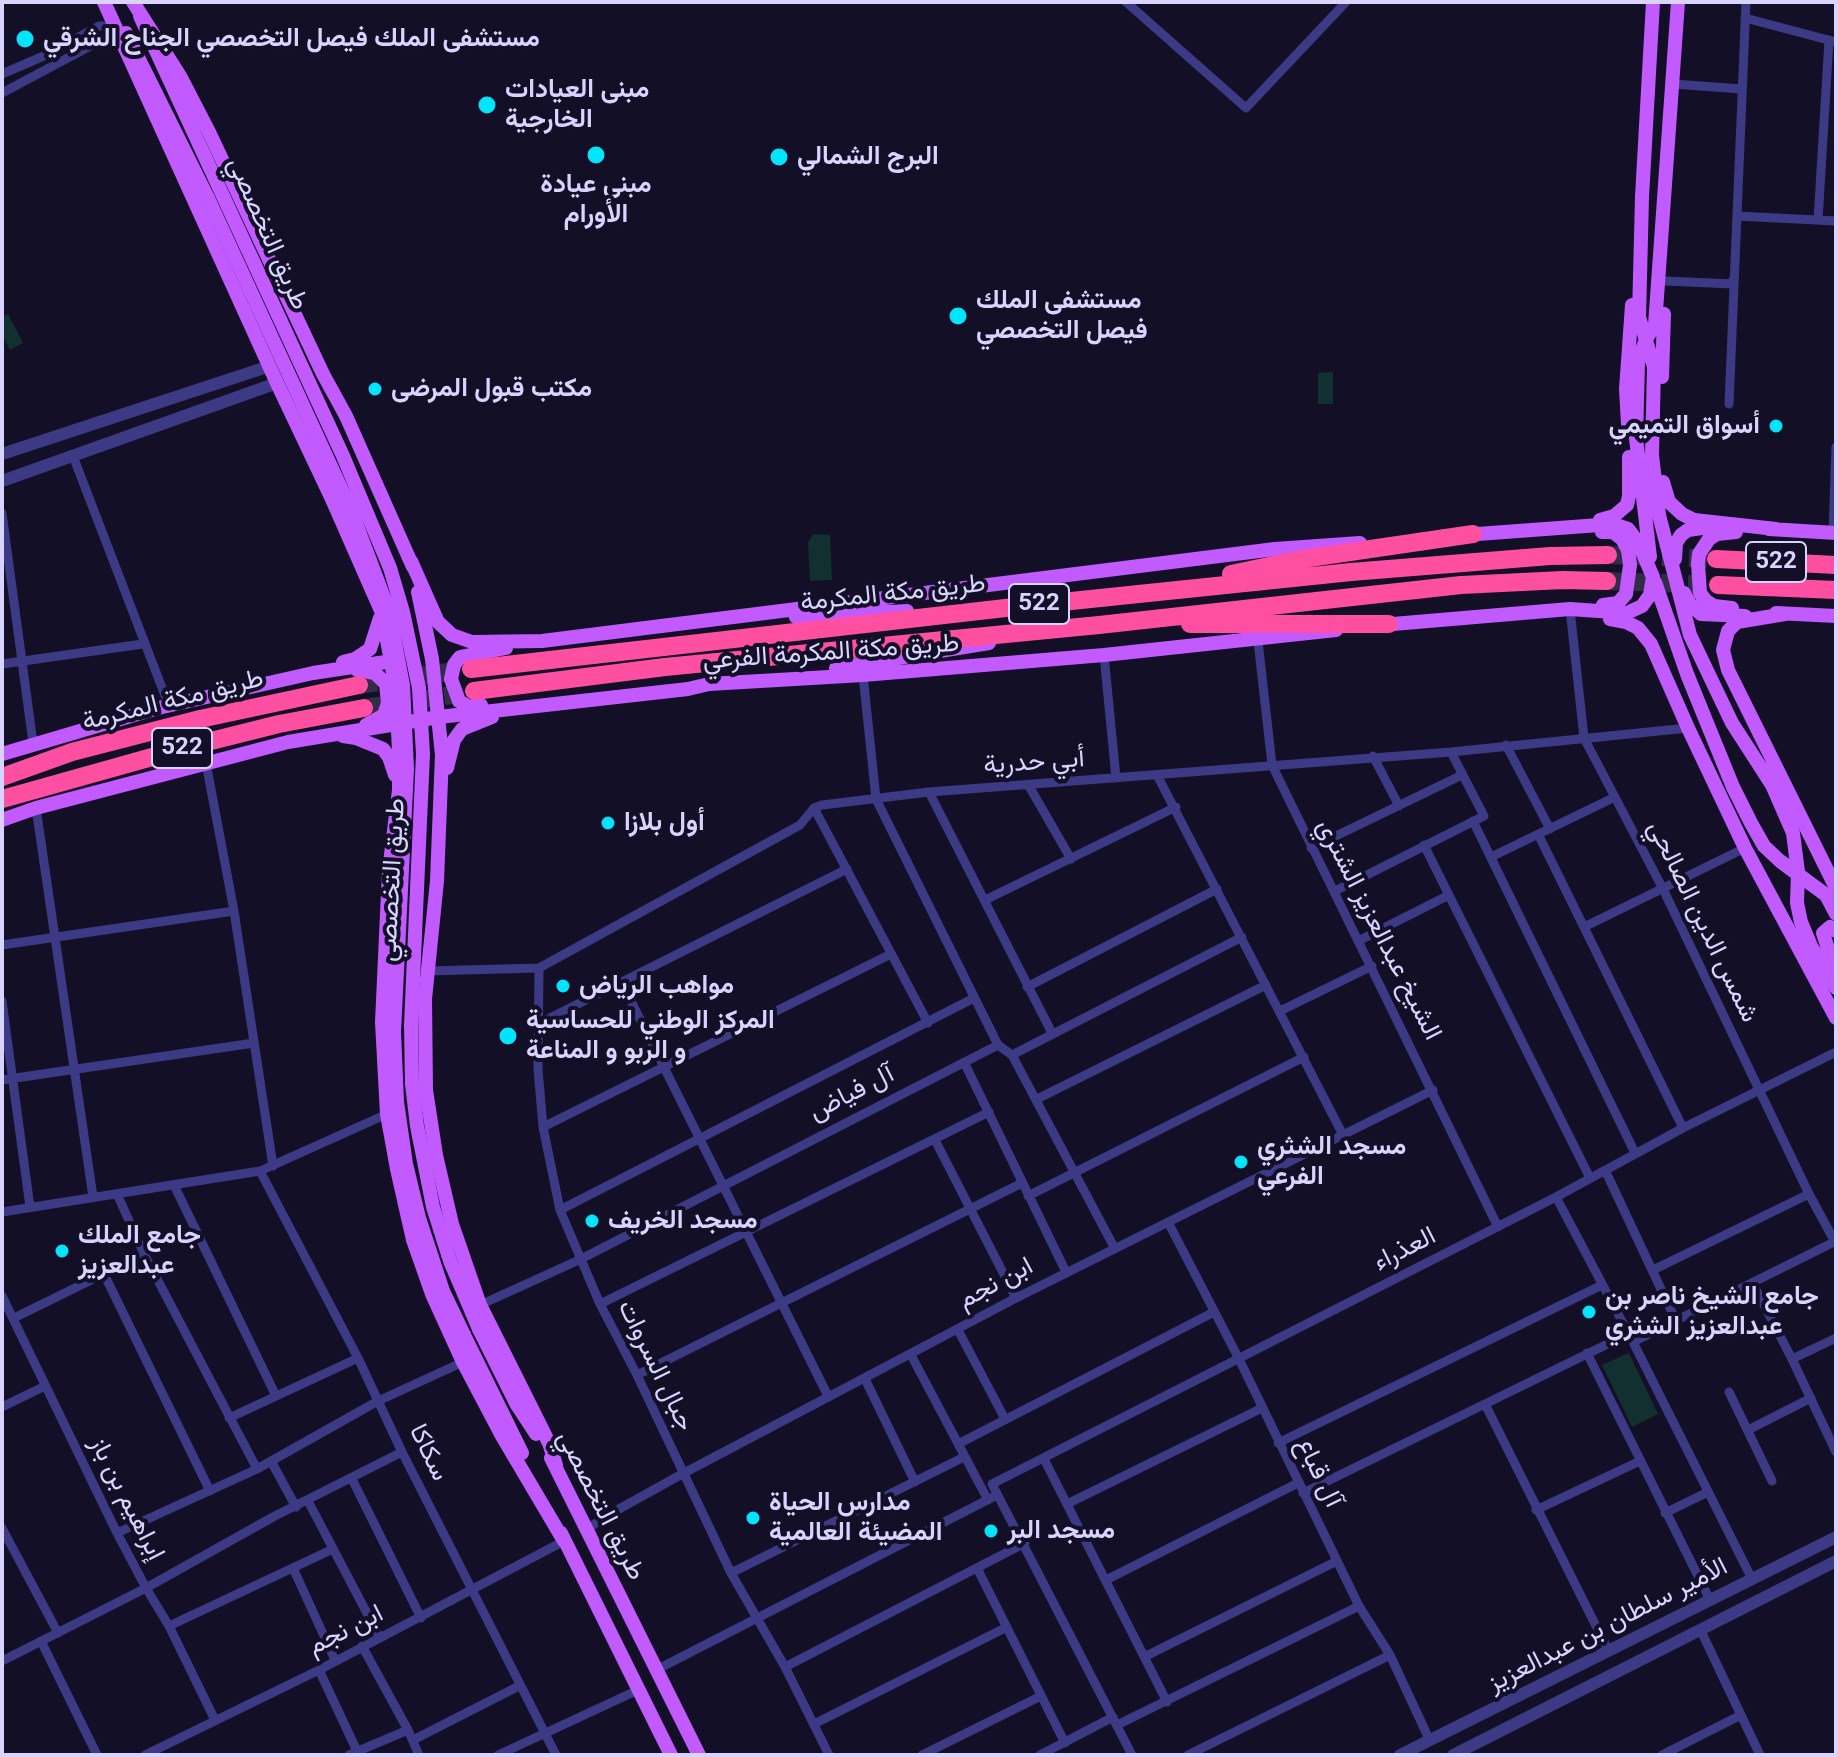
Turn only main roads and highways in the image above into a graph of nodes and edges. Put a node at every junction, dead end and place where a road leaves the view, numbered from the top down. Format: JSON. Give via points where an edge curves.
{"nodes":[{"id":1,"x":107,"y":2,"type":"edge"},
{"id":2,"x":1653,"y":2,"type":"edge"},
{"id":3,"x":1678,"y":2,"type":"edge"},
{"id":4,"x":137,"y":9,"type":"edge"},
{"id":5,"x":120,"y":29,"type":"junction"},
{"id":6,"x":1665,"y":183,"type":"junction"},
{"id":7,"x":1642,"y":197,"type":"junction"},
{"id":8,"x":1646,"y":339,"type":"junction"},
{"id":9,"x":1776,"y":529,"type":"junction"},
{"id":10,"x":1834,"y":533,"type":"edge"},
{"id":11,"x":1473,"y":534,"type":"junction"},
{"id":12,"x":1608,"y":555,"type":"tunnel mouth"},
{"id":13,"x":1716,"y":559,"type":"tunnel mouth"},
{"id":14,"x":411,"y":561,"type":"junction"},
{"id":15,"x":1836,"y":565,"type":"edge"},
{"id":16,"x":1653,"y":577,"type":"junction"},
{"id":17,"x":1675,"y":579,"type":"junction"},
{"id":18,"x":1607,"y":581,"type":"tunnel mouth"},
{"id":19,"x":1718,"y":585,"type":"tunnel mouth"},
{"id":20,"x":1836,"y":590,"type":"edge"},
{"id":21,"x":1127,"y":595,"type":"junction"},
{"id":22,"x":1023,"y":606,"type":"junction"},
{"id":23,"x":1570,"y":609,"type":"junction"},
{"id":24,"x":382,"y":613,"type":"junction"},
{"id":25,"x":1785,"y":614,"type":"junction"},
{"id":26,"x":1836,"y":616,"type":"edge"},
{"id":27,"x":683,"y":622,"type":"junction"},
{"id":28,"x":1389,"y":624,"type":"junction"},
{"id":29,"x":1099,"y":625,"type":"junction"},
{"id":30,"x":542,"y":641,"type":"junction"},
{"id":31,"x":392,"y":661,"type":"junction"},
{"id":32,"x":471,"y":669,"type":"tunnel mouth"},
{"id":33,"x":313,"y":673,"type":"junction"},
{"id":34,"x":709,"y":684,"type":"junction"},
{"id":35,"x":359,"y":685,"type":"tunnel mouth"},
{"id":36,"x":474,"y":691,"type":"tunnel mouth"},
{"id":37,"x":543,"y":704,"type":"junction"},
{"id":38,"x":364,"y":708,"type":"tunnel mouth"},
{"id":39,"x":439,"y":717,"type":"junction"},
{"id":40,"x":398,"y":724,"type":"junction"},
{"id":41,"x":327,"y":735,"type":"junction"},
{"id":42,"x":2,"y":754,"type":"edge"},
{"id":43,"x":2,"y":777,"type":"edge"},
{"id":44,"x":441,"y":785,"type":"junction"},
{"id":45,"x":399,"y":790,"type":"junction"},
{"id":46,"x":2,"y":799,"type":"edge"},
{"id":47,"x":2,"y":819,"type":"edge"},
{"id":48,"x":1798,"y":872,"type":"junction"},
{"id":49,"x":1836,"y":888,"type":"edge"},
{"id":50,"x":1836,"y":914,"type":"edge"},
{"id":51,"x":1836,"y":931,"type":"edge"},
{"id":52,"x":1836,"y":974,"type":"edge"},
{"id":53,"x":1836,"y":988,"type":"edge"},
{"id":54,"x":1836,"y":1018,"type":"edge"},
{"id":55,"x":556,"y":1465,"type":"junction"},
{"id":56,"x":564,"y":1541,"type":"junction"},
{"id":57,"x":671,"y":1755,"type":"edge"},
{"id":58,"x":699,"y":1755,"type":"edge"}],
"edges":[{"from":1,"to":5,"type":"main road","name":"طريق التخصصي"},
{"from":2,"to":7,"type":"main road"},
{"from":3,"to":6,"type":"main road"},
{"from":4,"to":14,"type":"main road","via":[[209,132]]},
{"from":4,"to":55,"type":"main road","name":"طريق التخصصي","bridge":true,"via":[[343,456],[403,612],[419,688],[423,754],[411,999],[417,1126],[450,1261],[517,1405]]},
{"from":5,"to":24,"type":"main road"},
{"from":5,"to":56,"type":"main road","name":"طريق التخصصي","bridge":true,"via":[[207,196],[351,510],[389,611],[403,685],[407,756],[394,1032],[406,1164],[443,1291]]},
{"from":6,"to":8,"type":"main road","via":[[1655,325]]},
{"from":6,"to":9,"type":"main road","via":[[1663,487],[1669,502],[1694,520]]},
{"from":7,"to":8,"type":"main road","via":[[1639,317]]},
{"from":7,"to":11,"type":"main road","via":[[1628,342],[1627,505],[1602,519]]},
{"from":8,"to":16,"type":"main road","via":[[1638,362],[1636,438]]},
{"from":8,"to":17,"type":"main road","via":[[1654,367],[1652,455],[1659,515]]},
{"from":9,"to":10,"type":"main road"},
{"from":9,"to":17,"type":"main road","via":[[1688,530],[1676,543]]},
{"from":9,"to":25,"type":"main road","via":[[1717,534],[1703,545],[1700,593],[1714,606]]},
{"from":11,"to":16,"type":"main road","via":[[1613,524],[1628,529],[1638,542]]},
{"from":11,"to":21,"type":"highway","via":[[1302,559]]},
{"from":11,"to":23,"type":"main road","via":[[1613,532],[1628,550],[1626,594],[1618,603]]},
{"from":11,"to":27,"type":"main road","name":"طريق مكة المكرمة الفرعي","via":[[1275,549]]},
{"from":12,"to":21,"type":"highway","name":"طريق مكة المكرمة","number":"522","via":[[1443,564]]},
{"from":13,"to":15,"type":"highway","number":"522"},
{"from":14,"to":24,"type":"main road","via":[[412,612],[401,620]]},
{"from":14,"to":30,"type":"main road","name":"طريق مكة المكرمة الفرعي","via":[[438,622],[452,635],[472,642]]},
{"from":14,"to":39,"type":"main road"},
{"from":16,"to":23,"type":"main road","name":"طريق مكة المكرمة الفرعي","via":[[1650,595],[1636,610]]},
{"from":16,"to":48,"type":"main road","via":[[1733,787],[1764,846]]},
{"from":17,"to":25,"type":"main road","via":[[1701,614]]},
{"from":17,"to":48,"type":"main road","via":[[1708,676],[1772,785],[1793,833]]},
{"from":18,"to":29,"type":"highway","name":"طريق مكة المكرمة","number":"522","via":[[1461,585]]},
{"from":19,"to":20,"type":"highway","number":"522"},
{"from":21,"to":22,"type":"highway","name":"طريق مكة المكرمة","number":"522"},
{"from":22,"to":27,"type":"main road"},
{"from":22,"to":32,"type":"highway","name":"طريق مكة المكرمة","number":"522"},
{"from":23,"to":28,"type":"main road","name":"طريق مكة المكرمة الفرعي"},
{"from":23,"to":54,"type":"main road","via":[[1626,622],[1651,644],[1745,848]]},
{"from":24,"to":31,"type":"main road"},
{"from":24,"to":33,"type":"main road","via":[[370,649]]},
{"from":25,"to":26,"type":"main road"},
{"from":25,"to":49,"type":"main road","via":[[1737,622],[1728,631],[1723,650],[1728,670]]},
{"from":27,"to":30,"type":"main road","name":"طريق مكة المكرمة الفرعي"},
{"from":28,"to":29,"type":"highway"},
{"from":28,"to":34,"type":"main road","name":"طريق مكة المكرمة الفرعي","via":[[1104,655]]},
{"from":29,"to":34,"type":"main road","via":[[877,663]]},
{"from":29,"to":36,"type":"highway","name":"طريق مكة المكرمة","number":"522"},
{"from":30,"to":37,"type":"main road","via":[[460,657],[451,679],[459,701],[469,707],[518,701]]},
{"from":31,"to":33,"type":"main road"},
{"from":31,"to":39,"type":"main road","via":[[423,679]]},
{"from":31,"to":40,"type":"main road"},
{"from":33,"to":41,"type":"main road","via":[[368,671],[386,684],[384,715]]},
{"from":33,"to":42,"type":"main road","via":[[169,706]]},
{"from":34,"to":37,"type":"main road","name":"طريق مكة المكرمة الفرعي"},
{"from":35,"to":43,"type":"highway","name":"طريق مكة المكرمة","number":"522","via":[[200,719],[72,752]]},
{"from":37,"to":39,"type":"main road","name":"طريق مكة المكرمة الفرعي"},
{"from":37,"to":44,"type":"main road","via":[[462,729]]},
{"from":38,"to":46,"type":"highway","name":"طريق مكة المكرمة","number":"522","via":[[195,745]]},
{"from":39,"to":40,"type":"main road","name":"طريق مكة المكرمة الفرعي"},
{"from":39,"to":44,"type":"main road"},
{"from":40,"to":41,"type":"main road","name":"طريق مكة المكرمة الفرعي"},
{"from":40,"to":45,"type":"main road"},
{"from":41,"to":45,"type":"main road","via":[[356,738],[383,749]]},
{"from":41,"to":47,"type":"main road","name":"طريق مكة المكرمة الفرعي"},
{"from":44,"to":55,"type":"main road","via":[[425,1023],[426,1090],[436,1155],[452,1224],[480,1305]]},
{"from":45,"to":56,"type":"main road","via":[[389,871],[382,1022],[387,1114],[413,1240],[463,1362]]},
{"from":48,"to":50,"type":"main road","via":[[1826,895]]},
{"from":48,"to":53,"type":"main road","via":[[1801,922]]},
{"from":51,"to":52,"type":"main road","via":[[1830,927],[1823,933]]},
{"from":55,"to":58,"type":"main road","name":"طريق التخصصي"},
{"from":56,"to":57,"type":"main road","name":"طريق التخصصي"}]}
